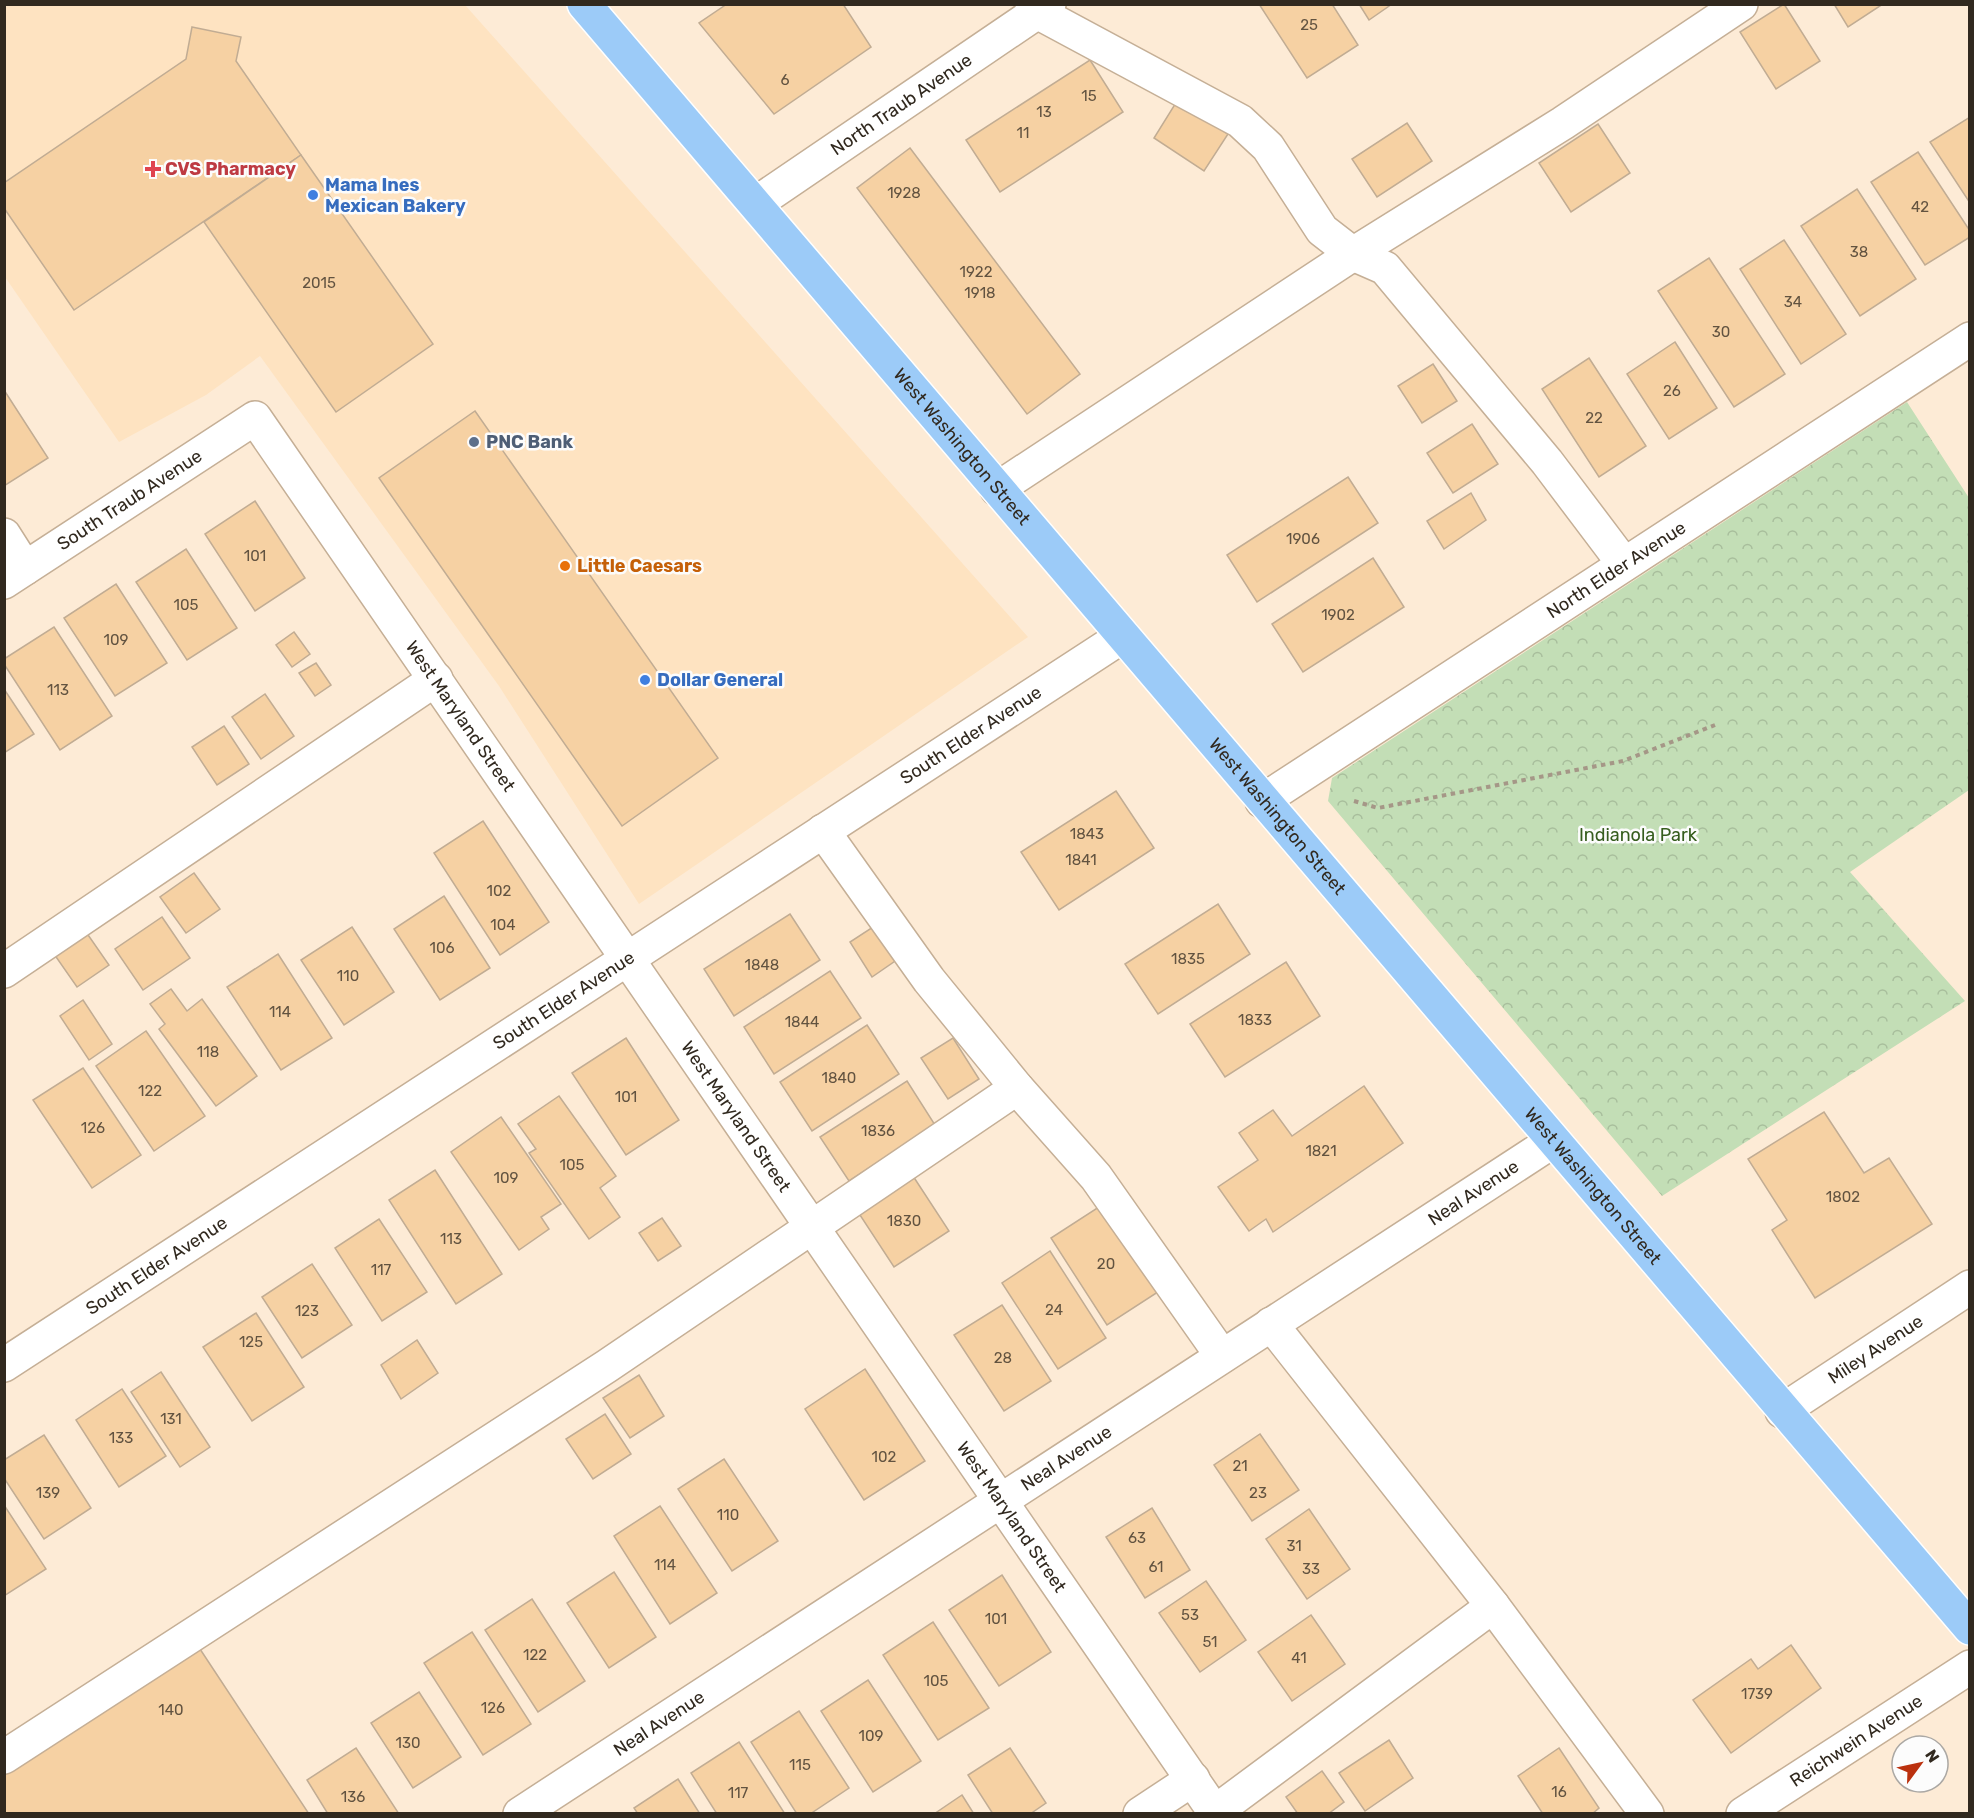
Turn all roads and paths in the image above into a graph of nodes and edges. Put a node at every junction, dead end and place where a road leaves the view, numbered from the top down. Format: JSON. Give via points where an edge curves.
{"nodes":[{"id":1,"x":584,"y":4,"type":"edge"},
{"id":2,"x":1741,"y":4,"type":"edge"},
{"id":3,"x":1040,"y":7,"type":"edge"},
{"id":4,"x":755,"y":204,"type":"junction"},
{"id":5,"x":1353,"y":255,"type":"junction"},
{"id":6,"x":1970,"y":339,"type":"edge"},
{"id":7,"x":255,"y":418,"type":"joint"},
{"id":8,"x":998,"y":489,"type":"junction"},
{"id":9,"x":4,"y":535,"type":"edge"},
{"id":10,"x":1624,"y":564,"type":"junction"},
{"id":11,"x":15,"y":575,"type":"edge"},
{"id":12,"x":1123,"y":636,"type":"junction"},
{"id":13,"x":436,"y":679,"type":"junction"},
{"id":14,"x":1715,"y":725,"type":"dead end"},
{"id":15,"x":1262,"y":801,"type":"junction"},
{"id":16,"x":1354,"y":801,"type":"dead end"},
{"id":17,"x":823,"y":831,"type":"junction"},
{"id":18,"x":629,"y":958,"type":"junction"},
{"id":19,"x":4,"y":971,"type":"edge"},
{"id":20,"x":1017,"y":1088,"type":"junction"},
{"id":21,"x":1553,"y":1141,"type":"junction"},
{"id":22,"x":812,"y":1226,"type":"junction"},
{"id":23,"x":1970,"y":1287,"type":"edge"},
{"id":24,"x":1271,"y":1324,"type":"junction"},
{"id":25,"x":1222,"y":1356,"type":"junction"},
{"id":26,"x":4,"y":1365,"type":"edge"},
{"id":27,"x":1782,"y":1410,"type":"junction"},
{"id":28,"x":1000,"y":1500,"type":"junction"},
{"id":29,"x":1493,"y":1606,"type":"junction"},
{"id":30,"x":1970,"y":1629,"type":"edge"},
{"id":31,"x":1970,"y":1667,"type":"edge"},
{"id":32,"x":4,"y":1757,"type":"edge"},
{"id":33,"x":1193,"y":1779,"type":"junction"},
{"id":34,"x":1216,"y":1813,"type":"edge"},
{"id":35,"x":519,"y":1814,"type":"edge"},
{"id":36,"x":1140,"y":1814,"type":"edge"},
{"id":37,"x":1647,"y":1814,"type":"edge"},
{"id":38,"x":1743,"y":1814,"type":"edge"}],
"edges":[{"from":1,"to":4,"type":"main road","name":"West Washington Street"},
{"from":2,"to":5,"type":"street","via":[[1563,123]]},
{"from":3,"to":4,"type":"street","name":"North Traub Avenue"},
{"from":3,"to":5,"type":"street","via":[[1239,121],[1268,147],[1322,230]]},
{"from":4,"to":8,"type":"main road","name":"West Washington Street"},
{"from":5,"to":8,"type":"street"},
{"from":5,"to":10,"type":"street","via":[[1384,268],[1547,462]]},
{"from":6,"to":10,"type":"street","name":"North Elder Avenue"},
{"from":7,"to":11,"type":"street","name":"South Traub Avenue"},
{"from":7,"to":13,"type":"street","name":"West Maryland Street"},
{"from":8,"to":12,"type":"main road","name":"West Washington Street"},
{"from":9,"to":11,"type":"street"},
{"from":10,"to":15,"type":"street","name":"North Elder Avenue"},
{"from":12,"to":15,"type":"main road","name":"West Washington Street"},
{"from":12,"to":17,"type":"street","name":"South Elder Avenue"},
{"from":13,"to":18,"type":"street","name":"West Maryland Street"},
{"from":13,"to":19,"type":"street"},
{"from":14,"to":16,"type":"path","via":[[1623,761],[1378,808]]},
{"from":15,"to":21,"type":"main road","name":"West Washington Street"},
{"from":17,"to":18,"type":"street","name":"South Elder Avenue"},
{"from":17,"to":20,"type":"street","via":[[928,980]]},
{"from":18,"to":22,"type":"street","name":"West Maryland Street"},
{"from":18,"to":26,"type":"street","name":"South Elder Avenue"},
{"from":20,"to":22,"type":"street"},
{"from":20,"to":25,"type":"street","via":[[1096,1177]]},
{"from":21,"to":24,"type":"street","name":"Neal Avenue"},
{"from":21,"to":27,"type":"main road","name":"West Washington Street"},
{"from":22,"to":28,"type":"street","name":"West Maryland Street"},
{"from":22,"to":32,"type":"street","via":[[607,1366]]},
{"from":23,"to":27,"type":"street","name":"Miley Avenue"},
{"from":24,"to":25,"type":"street","name":"Neal Avenue"},
{"from":24,"to":29,"type":"street"},
{"from":25,"to":28,"type":"street","name":"Neal Avenue"},
{"from":27,"to":30,"type":"main road","name":"West Washington Street"},
{"from":28,"to":33,"type":"street","name":"West Maryland Street"},
{"from":28,"to":35,"type":"street","name":"Neal Avenue"},
{"from":29,"to":34,"type":"street"},
{"from":29,"to":37,"type":"street"},
{"from":31,"to":38,"type":"street","name":"Reichwein Avenue"},
{"from":33,"to":34,"type":"street","name":"West Maryland Street"},
{"from":33,"to":36,"type":"street"}]}
